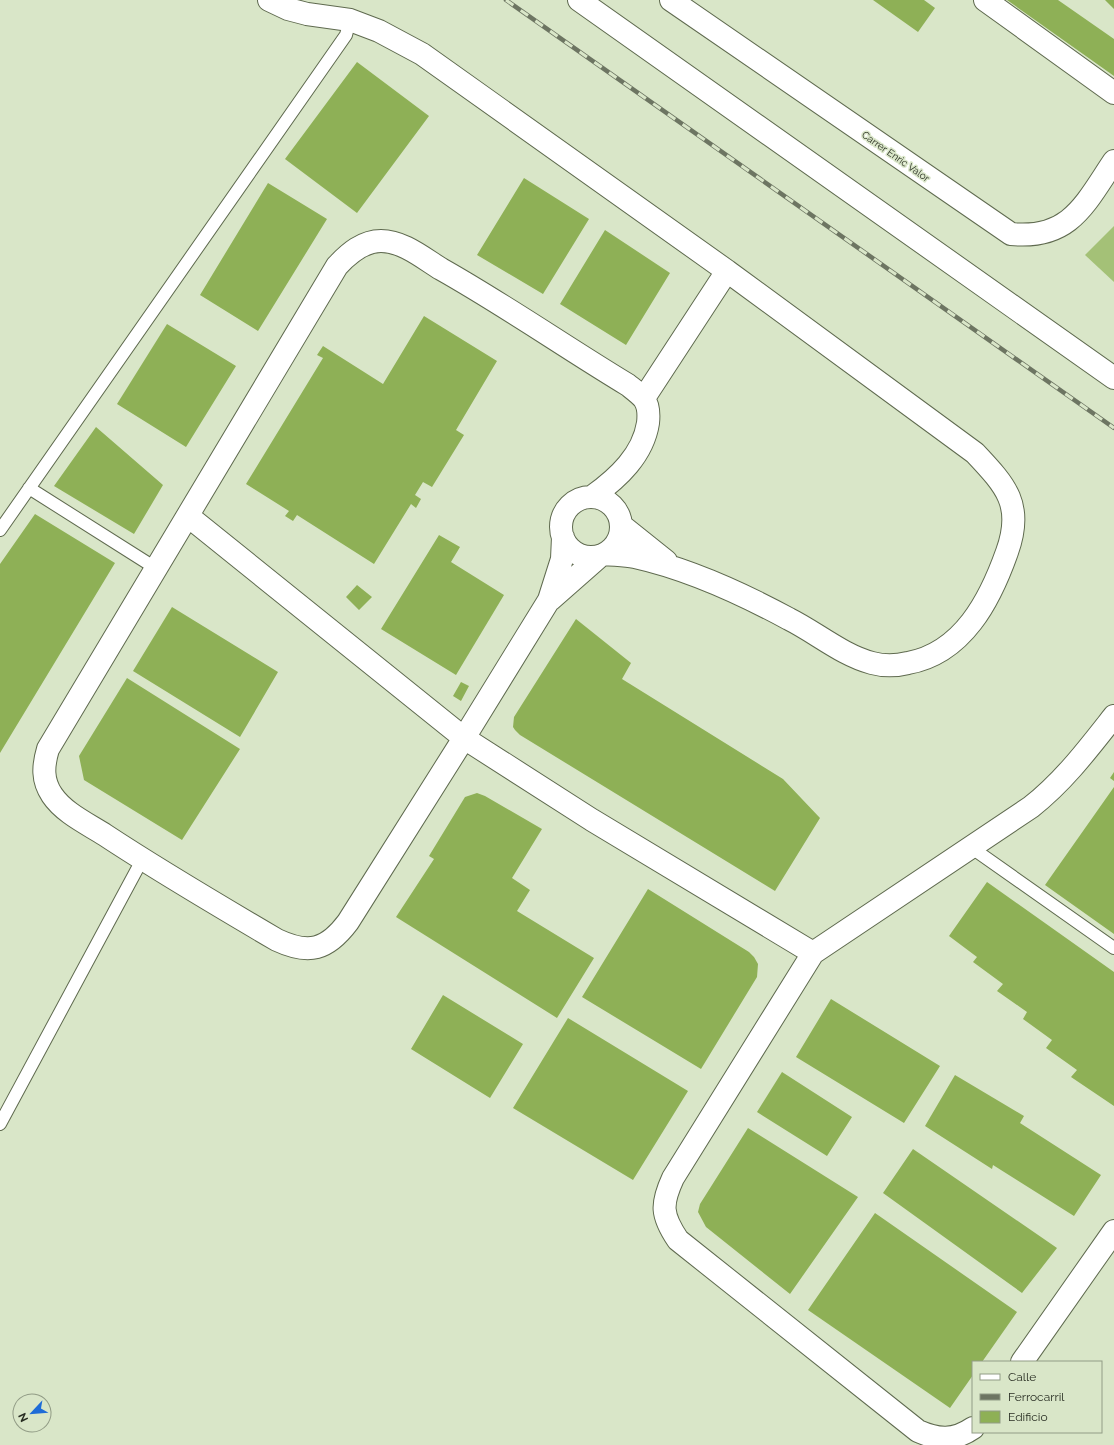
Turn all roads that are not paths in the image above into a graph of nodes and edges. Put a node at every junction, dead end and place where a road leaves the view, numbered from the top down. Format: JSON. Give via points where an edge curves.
{"nodes":[{"id":1,"x":269,"y":0,"type":"edge"},
{"id":2,"x":579,"y":0,"type":"edge"},
{"id":3,"x":670,"y":0,"type":"edge"},
{"id":4,"x":985,"y":0,"type":"edge"},
{"id":5,"x":350,"y":20,"type":"junction"},
{"id":6,"x":1114,"y":93,"type":"edge"},
{"id":7,"x":1114,"y":161,"type":"edge"},
{"id":8,"x":727,"y":271,"type":"junction"},
{"id":9,"x":1114,"y":378,"type":"edge"},
{"id":10,"x":644,"y":398,"type":"junction"},
{"id":11,"x":634,"y":458,"type":"junction"},
{"id":12,"x":29,"y":488,"type":"junction"},
{"id":13,"x":593,"y":496,"type":"junction"},
{"id":14,"x":188,"y":516,"type":"junction"},
{"id":15,"x":620,"y":520,"type":"junction"},
{"id":16,"x":0,"y":530,"type":"edge"},
{"id":17,"x":563,"y":538,"type":"junction"},
{"id":18,"x":602,"y":555,"type":"junction"},
{"id":19,"x":157,"y":569,"type":"junction"},
{"id":20,"x":679,"y":570,"type":"junction"},
{"id":21,"x":549,"y":600,"type":"junction"},
{"id":22,"x":1114,"y":716,"type":"edge"},
{"id":23,"x":464,"y":738,"type":"junction"},
{"id":24,"x":972,"y":848,"type":"junction"},
{"id":25,"x":142,"y":860,"type":"junction"},
{"id":26,"x":1114,"y":948,"type":"edge"},
{"id":27,"x":813,"y":953,"type":"junction"},
{"id":28,"x":0,"y":1124,"type":"edge"},
{"id":29,"x":1114,"y":1231,"type":"edge"},
{"id":30,"x":1023,"y":1361,"type":"edge"},
{"id":31,"x":972,"y":1429,"type":"edge"}],
"edges":[{"from":1,"to":5,"type":"street","via":[[307,14]]},
{"from":2,"to":9,"type":"street"},
{"from":3,"to":7,"type":"street","name":"Carrer Enric Valor","via":[[1010,234],[1043,233],[1062,225],[1079,212]]},
{"from":4,"to":6,"type":"street"},
{"from":5,"to":8,"type":"street","via":[[379,31],[422,54]]},
{"from":5,"to":12,"type":"lane","via":[[346,35]]},
{"from":8,"to":10,"type":"street"},
{"from":8,"to":20,"type":"street","via":[[976,453],[1003,485],[1011,501],[1013,535],[992,588],[977,616],[962,634],[944,651],[922,661],[896,666],[872,663],[849,654],[791,619],[730,590]]},
{"from":10,"to":11,"type":"street","via":[[648,407],[646,432]]},
{"from":10,"to":14,"type":"street","via":[[628,385],[490,296],[398,244],[382,241],[367,244],[349,253],[337,266]]},
{"from":11,"to":13,"type":"street","via":[[610,484]]},
{"from":11,"to":15,"type":"street"},
{"from":12,"to":16,"type":"lane"},
{"from":12,"to":19,"type":"lane"},
{"from":13,"to":15,"type":"street","via":[[613,506]]},
{"from":13,"to":17,"type":"street","via":[[582,497],[567,507],[560,527]]},
{"from":14,"to":19,"type":"street"},
{"from":14,"to":23,"type":"street"},
{"from":15,"to":18,"type":"street","via":[[617,543]]},
{"from":15,"to":20,"type":"street"},
{"from":17,"to":18,"type":"street","via":[[568,547],[579,555]]},
{"from":17,"to":21,"type":"street","via":[[562,559]]},
{"from":18,"to":20,"type":"street","via":[[634,557]]},
{"from":18,"to":21,"type":"street"},
{"from":19,"to":25,"type":"street","via":[[48,749],[43,765],[45,783],[63,808]]},
{"from":21,"to":23,"type":"street"},
{"from":22,"to":24,"type":"street","via":[[1084,754],[1047,794],[1012,822]]},
{"from":23,"to":25,"type":"street","via":[[340,934],[320,947],[300,949],[277,940]]},
{"from":23,"to":27,"type":"street","via":[[592,820]]},
{"from":24,"to":26,"type":"lane"},
{"from":24,"to":27,"type":"street"},
{"from":25,"to":28,"type":"lane"},
{"from":27,"to":31,"type":"street","via":[[673,1178],[664,1202],[665,1218],[678,1240],[688,1249],[918,1431],[929,1436],[950,1438]]},
{"from":29,"to":30,"type":"street"}]}
